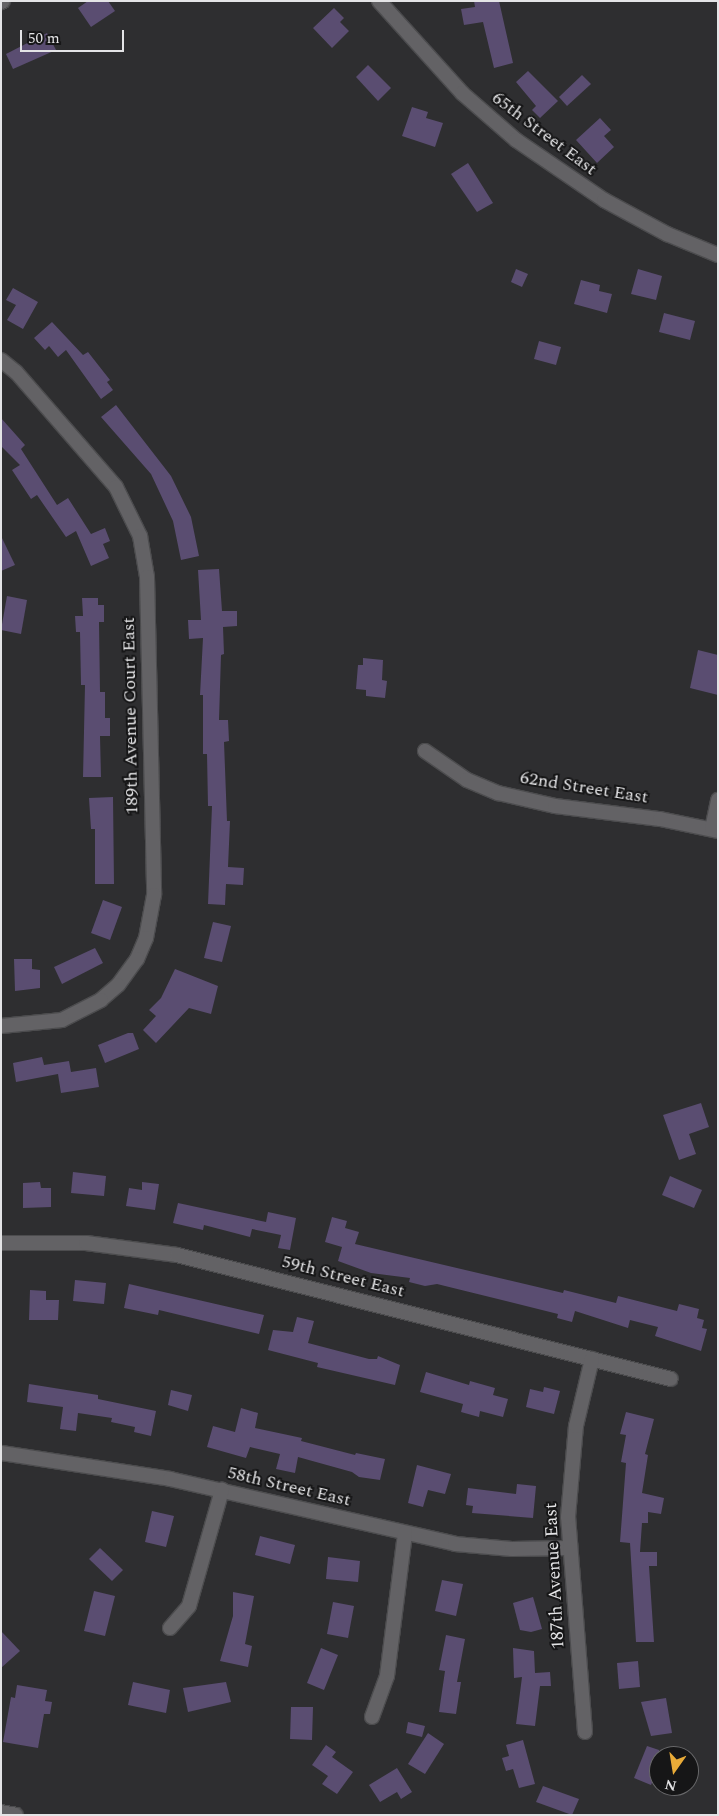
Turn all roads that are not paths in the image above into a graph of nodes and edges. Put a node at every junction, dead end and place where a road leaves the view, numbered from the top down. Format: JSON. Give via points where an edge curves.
{"nodes":[{"id":1,"x":379,"y":1,"type":"edge"},
{"id":2,"x":718,"y":255,"type":"edge"},
{"id":3,"x":1,"y":360,"type":"edge"},
{"id":4,"x":426,"y":751,"type":"dead end"},
{"id":5,"x":718,"y":800,"type":"edge"},
{"id":6,"x":715,"y":830,"type":"edge"},
{"id":7,"x":1,"y":1026,"type":"edge"},
{"id":8,"x":1,"y":1243,"type":"edge"},
{"id":9,"x":592,"y":1360,"type":"junction"},
{"id":10,"x":671,"y":1379,"type":"dead end"},
{"id":11,"x":1,"y":1453,"type":"edge"},
{"id":12,"x":222,"y":1490,"type":"junction"},
{"id":13,"x":405,"y":1533,"type":"junction"},
{"id":14,"x":568,"y":1548,"type":"junction"},
{"id":15,"x":170,"y":1628,"type":"dead end"},
{"id":16,"x":372,"y":1717,"type":"dead end"},
{"id":17,"x":586,"y":1732,"type":"dead end"},
{"id":18,"x":1,"y":1812,"type":"edge"},
{"id":19,"x":16,"y":1815,"type":"edge"}],
"edges":[{"from":1,"to":2,"type":"street","name":"65th Street East","via":[[462,93],[516,140],[604,200],[667,234]]},
{"from":3,"to":7,"type":"street","name":"189th Avenue Court East","via":[[16,372],[116,487],[140,536],[147,577],[154,895],[148,931],[138,959],[118,985],[101,1000],[62,1020]]},
{"from":4,"to":6,"type":"street","name":"62nd Street East","via":[[467,780],[516,798]]},
{"from":5,"to":6,"type":"street"},
{"from":8,"to":9,"type":"street","name":"59th Street East","via":[[86,1243],[177,1256]]},
{"from":9,"to":10,"type":"street","name":"59th Street East"},
{"from":9,"to":14,"type":"street","name":"187th Avenue East","via":[[572,1457]]},
{"from":11,"to":12,"type":"street","name":"58th Street East","via":[[121,1470]]},
{"from":12,"to":13,"type":"street","name":"58th Street East"},
{"from":12,"to":15,"type":"street","via":[[189,1606]]},
{"from":13,"to":14,"type":"street","name":"58th Street East","via":[[483,1548]]},
{"from":13,"to":16,"type":"street","via":[[388,1676]]},
{"from":14,"to":17,"type":"street","name":"187th Avenue East"},
{"from":18,"to":19,"type":"street"}]}
